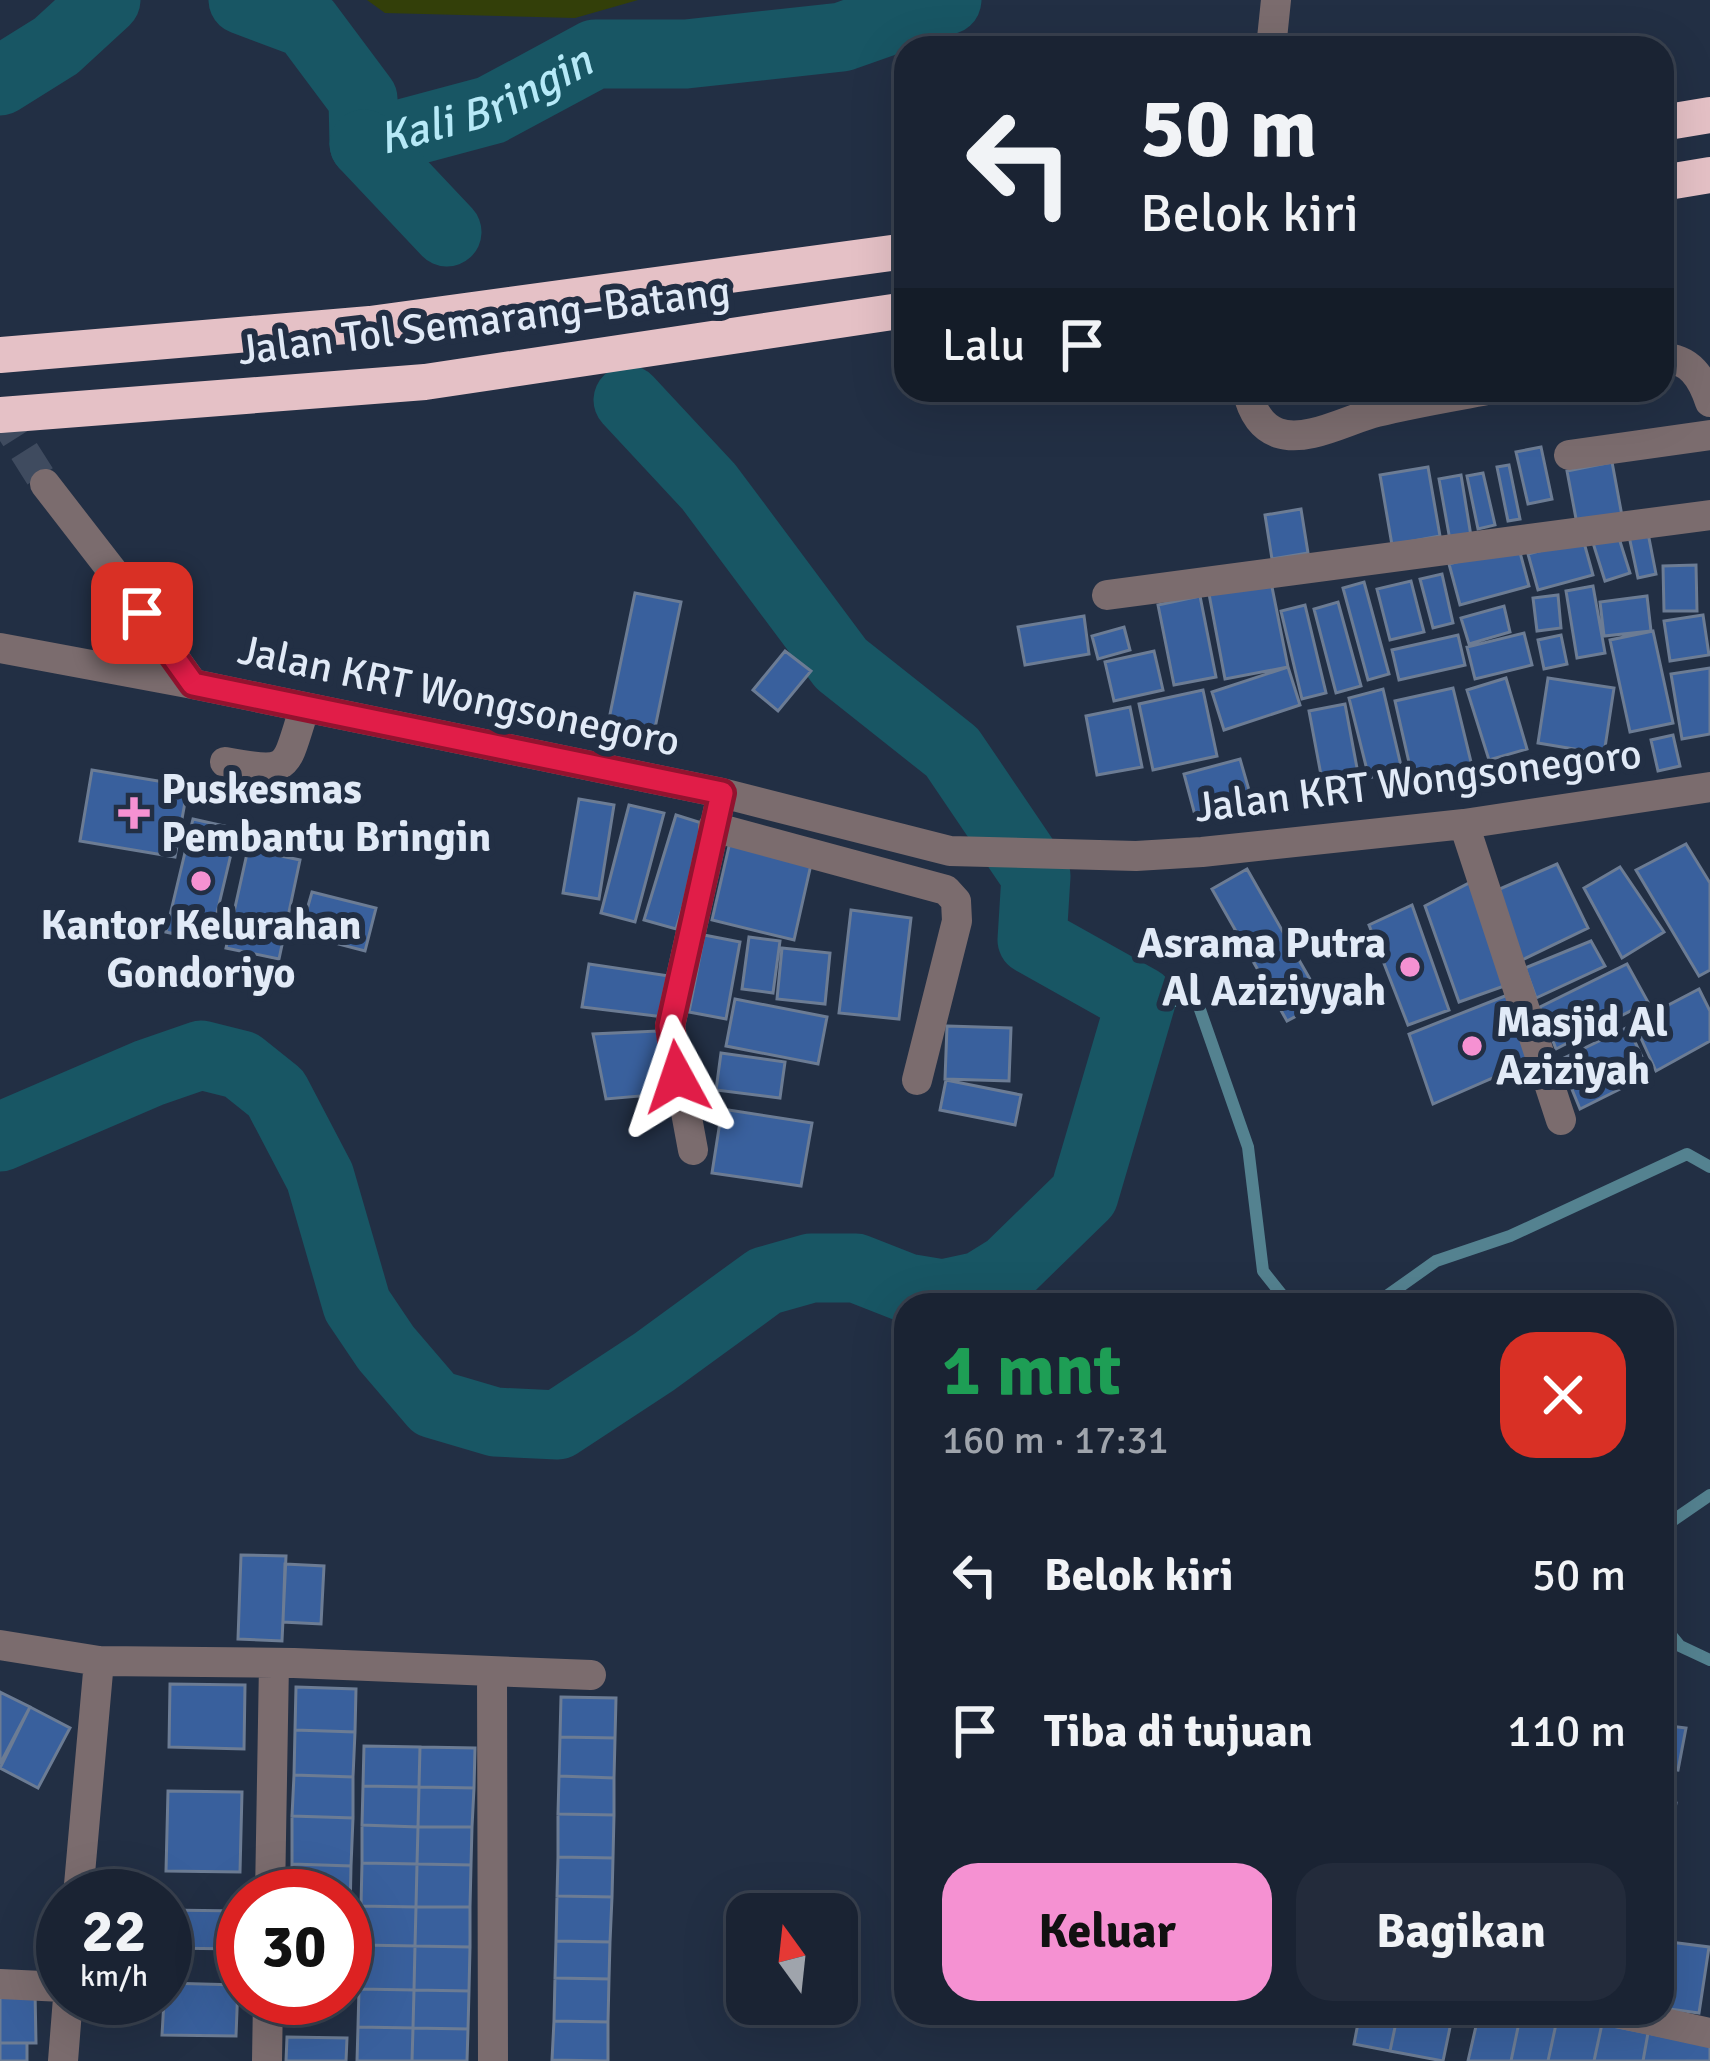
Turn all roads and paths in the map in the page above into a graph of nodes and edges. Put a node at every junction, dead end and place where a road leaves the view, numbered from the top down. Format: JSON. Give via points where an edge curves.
{"nodes":[{"id":1,"x":1276,"y":0,"type":"edge"},
{"id":2,"x":1272,"y":36,"type":"edge"},
{"id":3,"x":1710,"y":115,"type":"edge"},
{"id":4,"x":1674,"y":121,"type":"edge"},
{"id":5,"x":1710,"y":175,"type":"edge"},
{"id":6,"x":1674,"y":181,"type":"edge"},
{"id":7,"x":894,"y":253,"type":"edge"},
{"id":8,"x":894,"y":312,"type":"edge"},
{"id":9,"x":0,"y":355,"type":"edge"},
{"id":10,"x":1674,"y":361,"type":"edge"},
{"id":11,"x":1250,"y":402,"type":"edge"},
{"id":12,"x":1427,"y":402,"type":"edge"},
{"id":13,"x":1710,"y":402,"type":"edge"},
{"id":14,"x":0,"y":415,"type":"edge"},
{"id":15,"x":1710,"y":435,"type":"edge"},
{"id":16,"x":1569,"y":455,"type":"dead end"},
{"id":17,"x":45,"y":484,"type":"tunnel mouth"},
{"id":18,"x":1710,"y":515,"type":"edge"},
{"id":19,"x":1107,"y":595,"type":"dead end"},
{"id":20,"x":0,"y":648,"type":"edge"},
{"id":21,"x":193,"y":684,"type":"junction"},
{"id":22,"x":305,"y":707,"type":"junction"},
{"id":23,"x":225,"y":762,"type":"dead end"},
{"id":24,"x":1710,"y":787,"type":"edge"},
{"id":25,"x":722,"y":793,"type":"junction"},
{"id":26,"x":1464,"y":824,"type":"junction"},
{"id":27,"x":713,"y":827,"type":"junction"},
{"id":28,"x":916,"y":1080,"type":"dead end"},
{"id":29,"x":1561,"y":1120,"type":"dead end"},
{"id":30,"x":693,"y":1150,"type":"dead end"},
{"id":31,"x":0,"y":1645,"type":"edge"},
{"id":32,"x":99,"y":1661,"type":"junction"},
{"id":33,"x":274,"y":1663,"type":"junction"},
{"id":34,"x":492,"y":1673,"type":"junction"},
{"id":35,"x":590,"y":1675,"type":"dead end"},
{"id":36,"x":80,"y":1869,"type":"edge"},
{"id":37,"x":270,"y":1869,"type":"edge"},
{"id":38,"x":0,"y":1984,"type":"edge"},
{"id":39,"x":36,"y":1986,"type":"edge"},
{"id":40,"x":66,"y":2025,"type":"edge"},
{"id":41,"x":268,"y":2025,"type":"edge"},
{"id":42,"x":1674,"y":2025,"type":"edge"},
{"id":43,"x":1710,"y":2032,"type":"edge"},
{"id":44,"x":63,"y":2061,"type":"edge"},
{"id":45,"x":267,"y":2061,"type":"edge"},
{"id":46,"x":493,"y":2061,"type":"edge"}],
"edges":[{"from":1,"to":2,"type":"street"},
{"from":3,"to":4,"type":"highway"},
{"from":5,"to":6,"type":"highway"},
{"from":7,"to":9,"type":"highway","name":"Jalan Tol Semarang–Batang","via":[[370,324]]},
{"from":8,"to":14,"type":"highway","name":"Jalan Tol Semarang–Batang","via":[[425,382]]},
{"from":10,"to":13,"type":"street","via":[[1690,365]]},
{"from":11,"to":12,"type":"street","via":[[1265,426],[1300,435]]},
{"from":15,"to":16,"type":"street"},
{"from":17,"to":21,"type":"street","name":"Jalan KRT Wongsonegoro"},
{"from":18,"to":19,"type":"street"},
{"from":20,"to":21,"type":"street"},
{"from":21,"to":22,"type":"street","name":"Jalan KRT Wongsonegoro"},
{"from":22,"to":23,"type":"street","via":[[281,767]]},
{"from":22,"to":25,"type":"street","name":"Jalan KRT Wongsonegoro"},
{"from":24,"to":26,"type":"street","name":"Jalan KRT Wongsonegoro"},
{"from":25,"to":26,"type":"street","name":"Jalan KRT Wongsonegoro","via":[[950,851],[1136,856]]},
{"from":25,"to":27,"type":"street"},
{"from":26,"to":29,"type":"street"},
{"from":27,"to":28,"type":"street","via":[[946,890],[956,901]]},
{"from":27,"to":30,"type":"street","via":[[670,1026]]},
{"from":31,"to":32,"type":"street"},
{"from":32,"to":33,"type":"street"},
{"from":32,"to":36,"type":"street"},
{"from":33,"to":34,"type":"street"},
{"from":33,"to":37,"type":"street"},
{"from":34,"to":35,"type":"street"},
{"from":34,"to":46,"type":"street"},
{"from":38,"to":39,"type":"street"},
{"from":40,"to":44,"type":"street"},
{"from":41,"to":45,"type":"street"},
{"from":42,"to":43,"type":"street"}]}
